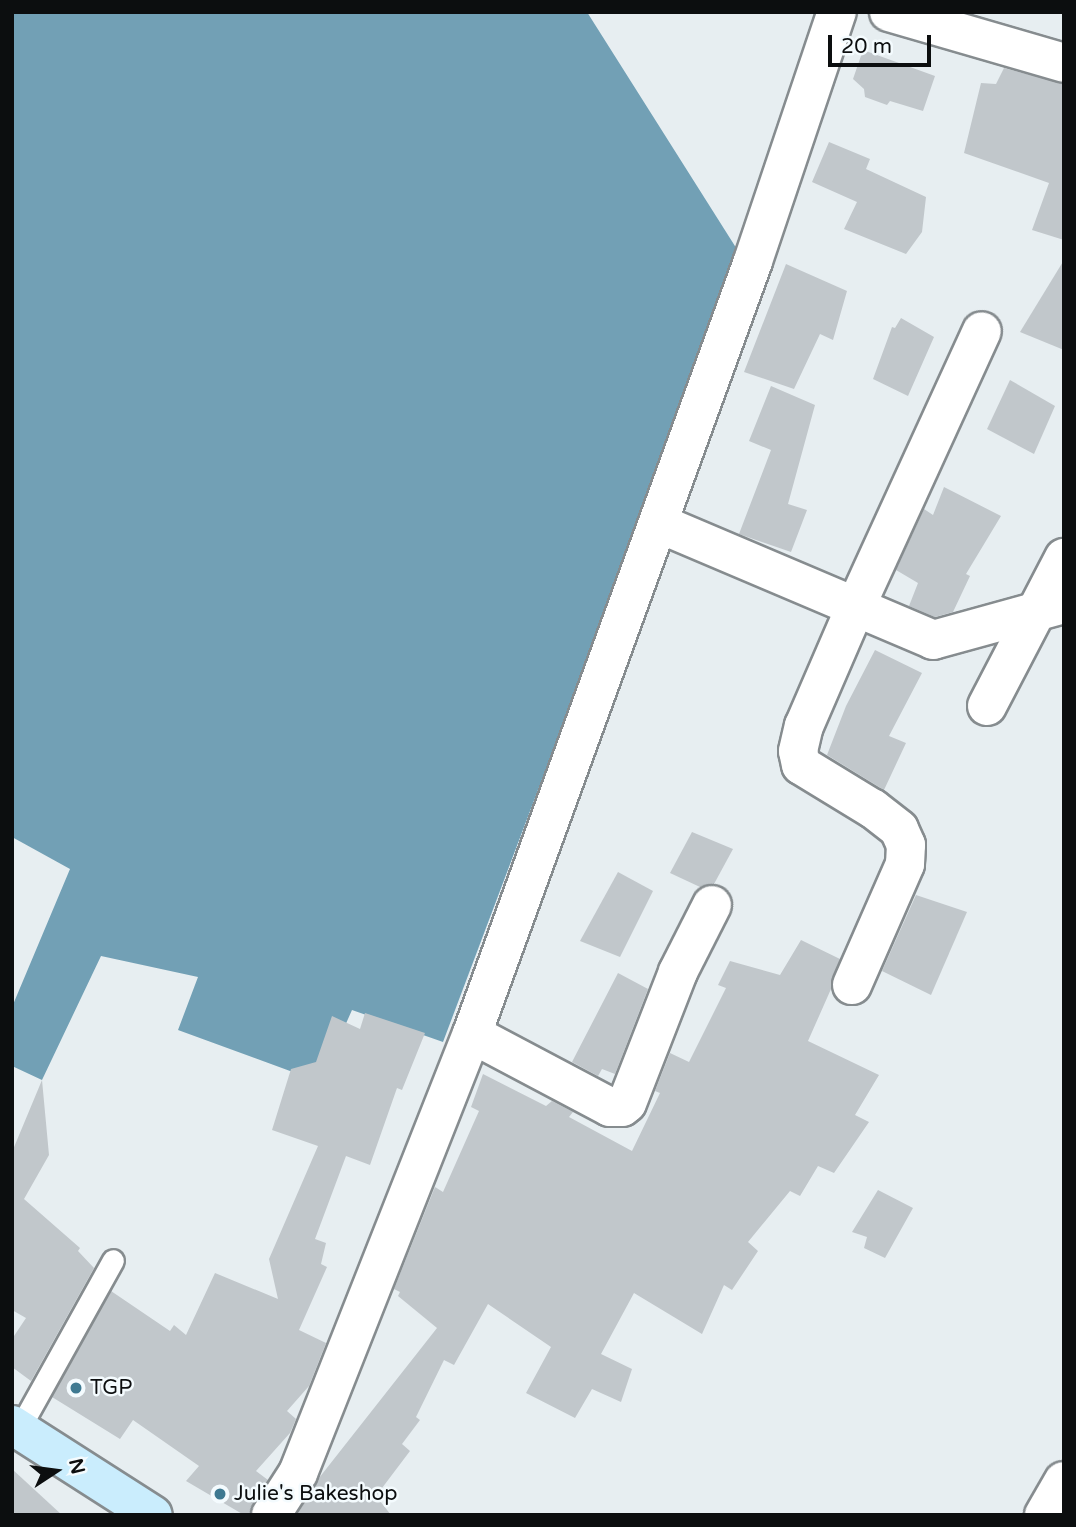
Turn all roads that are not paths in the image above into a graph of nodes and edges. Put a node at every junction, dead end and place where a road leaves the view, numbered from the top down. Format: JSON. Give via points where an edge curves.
{"nodes":[{"id":1,"x":837,"y":12,"type":"edge"},
{"id":2,"x":889,"y":12,"type":"edge"},
{"id":3,"x":1064,"y":63,"type":"edge"},
{"id":4,"x":982,"y":331,"type":"dead end"},
{"id":5,"x":658,"y":523,"type":"junction"},
{"id":6,"x":1064,"y":558,"type":"edge"},
{"id":7,"x":856,"y":606,"type":"junction"},
{"id":8,"x":1049,"y":609,"type":"edge"},
{"id":9,"x":987,"y":706,"type":"dead end"},
{"id":10,"x":712,"y":905,"type":"dead end"},
{"id":11,"x":852,"y":985,"type":"dead end"},
{"id":12,"x":472,"y":1034,"type":"junction"},
{"id":13,"x":113,"y":1260,"type":"dead end"},
{"id":14,"x":16,"y":1427,"type":"edge"},
{"id":15,"x":153,"y":1515,"type":"edge"},
{"id":16,"x":271,"y":1515,"type":"edge"}],
"edges":[{"from":1,"to":5,"type":"street"},
{"from":2,"to":3,"type":"street"},
{"from":4,"to":7,"type":"street"},
{"from":5,"to":7,"type":"street"},
{"from":5,"to":12,"type":"street"},
{"from":6,"to":8,"type":"street"},
{"from":7,"to":8,"type":"street","via":[[933,640]]},
{"from":7,"to":11,"type":"street","via":[[804,726],[799,751],[801,765],[873,808],[899,829],[906,845],[905,864]]},
{"from":8,"to":9,"type":"street"},
{"from":10,"to":12,"type":"street","via":[[678,972],[622,1107],[610,1107]]},
{"from":12,"to":16,"type":"street","via":[[298,1472]]},
{"from":13,"to":14,"type":"lane"},
{"from":14,"to":15,"type":"main road"}]}
